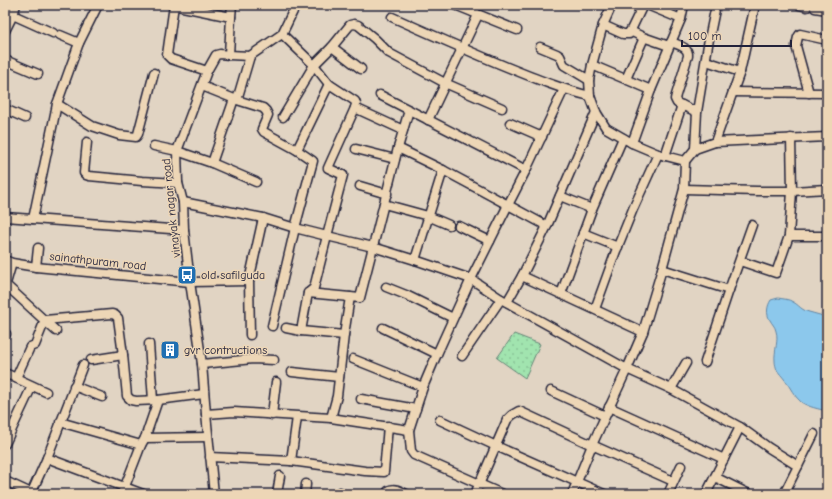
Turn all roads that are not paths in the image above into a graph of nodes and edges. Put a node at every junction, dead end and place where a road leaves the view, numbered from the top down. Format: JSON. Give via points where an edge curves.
{"nodes":[{"id":1,"x":16,"y":5,"type":"edge"},
{"id":2,"x":98,"y":5,"type":"edge"},
{"id":3,"x":173,"y":5,"type":"edge"},
{"id":4,"x":232,"y":5,"type":"edge"},
{"id":5,"x":295,"y":5,"type":"edge"},
{"id":6,"x":455,"y":5,"type":"edge"},
{"id":7,"x":612,"y":5,"type":"edge"},
{"id":8,"x":643,"y":5,"type":"edge"},
{"id":9,"x":647,"y":5,"type":"edge"},
{"id":10,"x":684,"y":5,"type":"edge"},
{"id":11,"x":716,"y":5,"type":"edge"},
{"id":12,"x":755,"y":5,"type":"edge"},
{"id":13,"x":807,"y":7,"type":"edge"},
{"id":14,"x":827,"y":10,"type":"edge"},
{"id":15,"x":476,"y":11,"type":"edge"},
{"id":16,"x":13,"y":15,"type":"junction"},
{"id":17,"x":231,"y":17,"type":"junction"},
{"id":18,"x":392,"y":17,"type":"dead end"},
{"id":19,"x":681,"y":19,"type":"junction"},
{"id":20,"x":603,"y":26,"type":"junction"},
{"id":21,"x":517,"y":30,"type":"dead end"},
{"id":22,"x":5,"y":31,"type":"edge"},
{"id":23,"x":630,"y":31,"type":"junction"},
{"id":24,"x":282,"y":34,"type":"junction"},
{"id":25,"x":643,"y":37,"type":"junction"},
{"id":26,"x":827,"y":40,"type":"edge"},
{"id":27,"x":79,"y":43,"type":"junction"},
{"id":28,"x":670,"y":44,"type":"junction"},
{"id":29,"x":332,"y":47,"type":"junction"},
{"id":30,"x":540,"y":47,"type":"dead end"},
{"id":31,"x":462,"y":48,"type":"junction"},
{"id":32,"x":229,"y":55,"type":"junction"},
{"id":33,"x":250,"y":56,"type":"junction"},
{"id":34,"x":5,"y":60,"type":"edge"},
{"id":35,"x":706,"y":61,"type":"junction"},
{"id":36,"x":592,"y":64,"type":"junction"},
{"id":37,"x":314,"y":66,"type":"junction"},
{"id":38,"x":361,"y":69,"type":"dead end"},
{"id":39,"x":207,"y":71,"type":"junction"},
{"id":40,"x":740,"y":72,"type":"junction"},
{"id":41,"x":154,"y":73,"type":"dead end"},
{"id":42,"x":38,"y":74,"type":"dead end"},
{"id":43,"x":626,"y":79,"type":"junction"},
{"id":44,"x":590,"y":80,"type":"junction"},
{"id":45,"x":444,"y":83,"type":"junction"},
{"id":46,"x":329,"y":84,"type":"junction"},
{"id":47,"x":202,"y":86,"type":"junction"},
{"id":48,"x":564,"y":89,"type":"junction"},
{"id":49,"x":651,"y":90,"type":"junction"},
{"id":50,"x":733,"y":92,"type":"junction"},
{"id":51,"x":809,"y":93,"type":"junction"},
{"id":52,"x":827,"y":93,"type":"edge"},
{"id":53,"x":380,"y":95,"type":"dead end"},
{"id":54,"x":590,"y":96,"type":"junction"},
{"id":55,"x":236,"y":99,"type":"junction"},
{"id":56,"x":57,"y":104,"type":"junction"},
{"id":57,"x":682,"y":105,"type":"junction"},
{"id":58,"x":355,"y":108,"type":"junction"},
{"id":59,"x":502,"y":108,"type":"dead end"},
{"id":60,"x":5,"y":109,"type":"edge"},
{"id":61,"x":409,"y":110,"type":"junction"},
{"id":62,"x":596,"y":112,"type":"junction"},
{"id":63,"x":697,"y":112,"type":"junction"},
{"id":64,"x":283,"y":117,"type":"dead end"},
{"id":65,"x":25,"y":118,"type":"dead end"},
{"id":66,"x":428,"y":120,"type":"junction"},
{"id":67,"x":510,"y":124,"type":"dead end"},
{"id":68,"x":403,"y":130,"type":"junction"},
{"id":69,"x":542,"y":137,"type":"junction"},
{"id":70,"x":827,"y":137,"type":"edge"},
{"id":71,"x":623,"y":138,"type":"junction"},
{"id":72,"x":791,"y":138,"type":"junction"},
{"id":73,"x":87,"y":142,"type":"dead end"},
{"id":74,"x":715,"y":142,"type":"junction"},
{"id":75,"x":632,"y":143,"type":"junction"},
{"id":76,"x":154,"y":146,"type":"dead end"},
{"id":77,"x":398,"y":148,"type":"junction"},
{"id":78,"x":356,"y":149,"type":"dead end"},
{"id":79,"x":695,"y":149,"type":"junction"},
{"id":80,"x":297,"y":150,"type":"junction"},
{"id":81,"x":177,"y":151,"type":"junction"},
{"id":82,"x":662,"y":155,"type":"junction"},
{"id":83,"x":395,"y":159,"type":"junction"},
{"id":84,"x":685,"y":161,"type":"junction"},
{"id":85,"x":212,"y":163,"type":"junction"},
{"id":86,"x":443,"y":170,"type":"junction"},
{"id":87,"x":526,"y":170,"type":"junction"},
{"id":88,"x":256,"y":182,"type":"dead end"},
{"id":89,"x":178,"y":183,"type":"junction"},
{"id":90,"x":360,"y":186,"type":"dead end"},
{"id":91,"x":684,"y":189,"type":"junction"},
{"id":92,"x":827,"y":189,"type":"edge"},
{"id":93,"x":792,"y":191,"type":"junction"},
{"id":94,"x":387,"y":194,"type":"junction"},
{"id":95,"x":560,"y":196,"type":"junction"},
{"id":96,"x":183,"y":202,"type":"junction"},
{"id":97,"x":384,"y":204,"type":"junction"},
{"id":98,"x":508,"y":205,"type":"junction"},
{"id":99,"x":592,"y":209,"type":"junction"},
{"id":100,"x":428,"y":216,"type":"junction"},
{"id":101,"x":5,"y":217,"type":"edge"},
{"id":102,"x":263,"y":218,"type":"junction"},
{"id":103,"x":33,"y":220,"type":"junction"},
{"id":104,"x":449,"y":225,"type":"dead end"},
{"id":105,"x":752,"y":225,"type":"dead end"},
{"id":106,"x":459,"y":226,"type":"dead end"},
{"id":107,"x":547,"y":226,"type":"junction"},
{"id":108,"x":295,"y":228,"type":"junction"},
{"id":109,"x":184,"y":230,"type":"junction"},
{"id":110,"x":583,"y":233,"type":"junction"},
{"id":111,"x":326,"y":236,"type":"junction"},
{"id":112,"x":789,"y":236,"type":"junction"},
{"id":113,"x":827,"y":236,"type":"edge"},
{"id":114,"x":490,"y":241,"type":"junction"},
{"id":115,"x":373,"y":247,"type":"junction"},
{"id":116,"x":618,"y":247,"type":"junction"},
{"id":117,"x":38,"y":248,"type":"dead end"},
{"id":118,"x":415,"y":260,"type":"junction"},
{"id":119,"x":740,"y":260,"type":"junction"},
{"id":120,"x":8,"y":262,"type":"edge"},
{"id":121,"x":36,"y":267,"type":"junction"},
{"id":122,"x":662,"y":270,"type":"junction"},
{"id":123,"x":522,"y":276,"type":"junction"},
{"id":124,"x":471,"y":279,"type":"junction"},
{"id":125,"x":249,"y":281,"type":"junction"},
{"id":126,"x":190,"y":282,"type":"junction"},
{"id":127,"x":6,"y":286,"type":"edge"},
{"id":128,"x":386,"y":287,"type":"dead end"},
{"id":129,"x":729,"y":290,"type":"junction"},
{"id":130,"x":308,"y":293,"type":"junction"},
{"id":131,"x":561,"y":294,"type":"junction"},
{"id":132,"x":350,"y":297,"type":"junction"},
{"id":133,"x":504,"y":300,"type":"junction"},
{"id":134,"x":595,"y":309,"type":"junction"},
{"id":135,"x":453,"y":318,"type":"junction"},
{"id":136,"x":45,"y":320,"type":"junction"},
{"id":137,"x":272,"y":326,"type":"dead end"},
{"id":138,"x":286,"y":328,"type":"dead end"},
{"id":139,"x":384,"y":328,"type":"dead end"},
{"id":140,"x":56,"y":330,"type":"dead end"},
{"id":141,"x":301,"y":331,"type":"junction"},
{"id":142,"x":643,"y":332,"type":"junction"},
{"id":143,"x":250,"y":335,"type":"dead end"},
{"id":144,"x":344,"y":335,"type":"junction"},
{"id":145,"x":149,"y":344,"type":"dead end"},
{"id":146,"x":437,"y":354,"type":"junction"},
{"id":147,"x":123,"y":355,"type":"junction"},
{"id":148,"x":462,"y":356,"type":"dead end"},
{"id":149,"x":354,"y":359,"type":"dead end"},
{"id":150,"x":91,"y":360,"type":"dead end"},
{"id":151,"x":274,"y":360,"type":"dead end"},
{"id":152,"x":705,"y":362,"type":"dead end"},
{"id":153,"x":686,"y":363,"type":"dead end"},
{"id":154,"x":202,"y":364,"type":"junction"},
{"id":155,"x":83,"y":365,"type":"dead end"},
{"id":156,"x":627,"y":369,"type":"junction"},
{"id":157,"x":292,"y":372,"type":"dead end"},
{"id":158,"x":5,"y":374,"type":"edge"},
{"id":159,"x":338,"y":377,"type":"junction"},
{"id":160,"x":16,"y":378,"type":"junction"},
{"id":161,"x":276,"y":382,"type":"dead end"},
{"id":162,"x":32,"y":386,"type":"junction"},
{"id":163,"x":74,"y":386,"type":"junction"},
{"id":164,"x":423,"y":387,"type":"junction"},
{"id":165,"x":671,"y":389,"type":"junction"},
{"id":166,"x":551,"y":391,"type":"dead end"},
{"id":167,"x":46,"y":392,"type":"dead end"},
{"id":168,"x":204,"y":394,"type":"junction"},
{"id":169,"x":102,"y":398,"type":"dead end"},
{"id":170,"x":361,"y":399,"type":"dead end"},
{"id":171,"x":156,"y":400,"type":"junction"},
{"id":172,"x":609,"y":407,"type":"junction"},
{"id":173,"x":416,"y":408,"type":"junction"},
{"id":174,"x":206,"y":414,"type":"junction"},
{"id":175,"x":272,"y":414,"type":"junction"},
{"id":176,"x":297,"y":416,"type":"junction"},
{"id":177,"x":605,"y":416,"type":"junction"},
{"id":178,"x":331,"y":418,"type":"junction"},
{"id":179,"x":440,"y":420,"type":"dead end"},
{"id":180,"x":60,"y":422,"type":"junction"},
{"id":181,"x":388,"y":426,"type":"junction"},
{"id":182,"x":740,"y":427,"type":"junction"},
{"id":183,"x":409,"y":430,"type":"junction"},
{"id":184,"x":814,"y":434,"type":"dead end"},
{"id":185,"x":208,"y":437,"type":"junction"},
{"id":186,"x":143,"y":442,"type":"junction"},
{"id":187,"x":5,"y":444,"type":"edge"},
{"id":188,"x":496,"y":446,"type":"junction"},
{"id":189,"x":592,"y":446,"type":"junction"},
{"id":190,"x":210,"y":457,"type":"junction"},
{"id":191,"x":46,"y":458,"type":"junction"},
{"id":192,"x":724,"y":458,"type":"junction"},
{"id":193,"x":291,"y":461,"type":"junction"},
{"id":194,"x":681,"y":466,"type":"dead end"},
{"id":195,"x":798,"y":466,"type":"junction"},
{"id":196,"x":280,"y":476,"type":"dead end"},
{"id":197,"x":715,"y":477,"type":"junction"},
{"id":198,"x":5,"y":481,"type":"edge"},
{"id":199,"x":673,"y":481,"type":"junction"},
{"id":200,"x":577,"y":482,"type":"junction"},
{"id":201,"x":306,"y":484,"type":"dead end"},
{"id":202,"x":479,"y":484,"type":"junction"},
{"id":203,"x":124,"y":490,"type":"edge"},
{"id":204,"x":31,"y":493,"type":"edge"},
{"id":205,"x":142,"y":494,"type":"edge"},
{"id":206,"x":214,"y":494,"type":"edge"},
{"id":207,"x":277,"y":494,"type":"edge"},
{"id":208,"x":305,"y":494,"type":"edge"},
{"id":209,"x":388,"y":494,"type":"edge"},
{"id":210,"x":406,"y":494,"type":"edge"},
{"id":211,"x":475,"y":494,"type":"edge"},
{"id":212,"x":502,"y":494,"type":"edge"},
{"id":213,"x":572,"y":494,"type":"edge"},
{"id":214,"x":604,"y":494,"type":"edge"},
{"id":215,"x":668,"y":494,"type":"edge"},
{"id":216,"x":706,"y":494,"type":"edge"},
{"id":217,"x":749,"y":494,"type":"edge"},
{"id":218,"x":784,"y":494,"type":"edge"}],
"edges":[{"from":1,"to":16,"type":"street"},
{"from":2,"to":27,"type":"street"},
{"from":3,"to":17,"type":"street"},
{"from":3,"to":39,"type":"street","via":[[167,55],[171,59]]},
{"from":4,"to":17,"type":"street"},
{"from":5,"to":24,"type":"street"},
{"from":6,"to":15,"type":"street"},
{"from":7,"to":20,"type":"street"},
{"from":8,"to":23,"type":"street"},
{"from":9,"to":19,"type":"street"},
{"from":10,"to":19,"type":"street"},
{"from":11,"to":35,"type":"street"},
{"from":12,"to":40,"type":"street"},
{"from":13,"to":14,"type":"street"},
{"from":15,"to":21,"type":"street"},
{"from":15,"to":31,"type":"street"},
{"from":16,"to":22,"type":"street"},
{"from":16,"to":27,"type":"street"},
{"from":17,"to":32,"type":"street"},
{"from":18,"to":31,"type":"street"},
{"from":19,"to":28,"type":"street"},
{"from":20,"to":23,"type":"street","via":[[623,34],[629,34]]},
{"from":20,"to":36,"type":"street"},
{"from":23,"to":25,"type":"street"},
{"from":24,"to":33,"type":"street"},
{"from":24,"to":37,"type":"street"},
{"from":25,"to":28,"type":"street"},
{"from":25,"to":43,"type":"street"},
{"from":26,"to":51,"type":"street","via":[[800,34],[798,37],[796,46]]},
{"from":27,"to":56,"type":"street"},
{"from":28,"to":49,"type":"street"},
{"from":28,"to":57,"type":"street","via":[[686,48],[688,52],[675,99]]},
{"from":29,"to":37,"type":"street"},
{"from":29,"to":38,"type":"street"},
{"from":29,"to":45,"type":"street","via":[[350,25],[358,25],[389,53]]},
{"from":30,"to":44,"type":"street","via":[[557,54],[564,65]]},
{"from":31,"to":45,"type":"street"},
{"from":31,"to":48,"type":"street"},
{"from":32,"to":33,"type":"street","name":"vinayak nagar road"},
{"from":32,"to":39,"type":"street","name":"vinayak nagar road","via":[[216,55]]},
{"from":33,"to":55,"type":"street"},
{"from":34,"to":42,"type":"street"},
{"from":35,"to":40,"type":"street"},
{"from":35,"to":63,"type":"street"},
{"from":36,"to":43,"type":"street"},
{"from":36,"to":44,"type":"street"},
{"from":37,"to":46,"type":"street"},
{"from":37,"to":64,"type":"street"},
{"from":39,"to":47,"type":"street","name":"vinayak nagar road"},
{"from":40,"to":50,"type":"street"},
{"from":41,"to":56,"type":"street","via":[[136,137],[92,126]]},
{"from":43,"to":49,"type":"street"},
{"from":44,"to":54,"type":"street"},
{"from":45,"to":59,"type":"street"},
{"from":45,"to":66,"type":"street"},
{"from":46,"to":58,"type":"street","via":[[355,101]]},
{"from":46,"to":80,"type":"street"},
{"from":47,"to":55,"type":"street"},
{"from":47,"to":81,"type":"street","name":"vinayak nagar road"},
{"from":48,"to":54,"type":"street"},
{"from":48,"to":69,"type":"street"},
{"from":49,"to":75,"type":"street"},
{"from":50,"to":51,"type":"street"},
{"from":50,"to":74,"type":"street"},
{"from":51,"to":52,"type":"street"},
{"from":53,"to":61,"type":"street"},
{"from":54,"to":62,"type":"street"},
{"from":55,"to":80,"type":"street","via":[[263,108],[268,115],[262,129],[264,132]]},
{"from":55,"to":85,"type":"street"},
{"from":56,"to":103,"type":"street"},
{"from":57,"to":63,"type":"street"},
{"from":57,"to":82,"type":"street"},
{"from":58,"to":68,"type":"street"},
{"from":58,"to":111,"type":"street","via":[[328,168],[343,175]]},
{"from":60,"to":65,"type":"street"},
{"from":61,"to":66,"type":"street"},
{"from":61,"to":68,"type":"street"},
{"from":62,"to":71,"type":"street","via":[[606,128]]},
{"from":62,"to":95,"type":"street"},
{"from":63,"to":79,"type":"street"},
{"from":66,"to":87,"type":"street"},
{"from":67,"to":69,"type":"street"},
{"from":68,"to":77,"type":"street"},
{"from":69,"to":87,"type":"street"},
{"from":70,"to":72,"type":"street"},
{"from":71,"to":75,"type":"street"},
{"from":71,"to":99,"type":"street"},
{"from":72,"to":74,"type":"street"},
{"from":72,"to":93,"type":"street"},
{"from":73,"to":89,"type":"street","via":[[84,173],[86,175]]},
{"from":74,"to":79,"type":"street"},
{"from":75,"to":82,"type":"street"},
{"from":76,"to":81,"type":"street"},
{"from":77,"to":83,"type":"street"},
{"from":77,"to":86,"type":"street"},
{"from":78,"to":83,"type":"street"},
{"from":79,"to":84,"type":"street"},
{"from":80,"to":108,"type":"street","via":[[313,161]]},
{"from":81,"to":85,"type":"street"},
{"from":81,"to":89,"type":"street","name":"vinayak nagar road"},
{"from":82,"to":84,"type":"street"},
{"from":82,"to":116,"type":"street","via":[[633,209]]},
{"from":83,"to":94,"type":"street"},
{"from":84,"to":91,"type":"street"},
{"from":85,"to":88,"type":"street"},
{"from":86,"to":98,"type":"street"},
{"from":86,"to":100,"type":"street"},
{"from":87,"to":98,"type":"street"},
{"from":89,"to":96,"type":"street","name":"vinayak nagar road"},
{"from":90,"to":94,"type":"street"},
{"from":91,"to":93,"type":"street"},
{"from":91,"to":122,"type":"street"},
{"from":92,"to":93,"type":"street"},
{"from":93,"to":112,"type":"street"},
{"from":94,"to":97,"type":"street"},
{"from":95,"to":99,"type":"street"},
{"from":95,"to":107,"type":"street"},
{"from":96,"to":102,"type":"street"},
{"from":96,"to":109,"type":"street","name":"vinayak nagar road"},
{"from":97,"to":100,"type":"street"},
{"from":97,"to":115,"type":"street"},
{"from":98,"to":107,"type":"street"},
{"from":98,"to":114,"type":"street"},
{"from":99,"to":110,"type":"street"},
{"from":100,"to":104,"type":"street"},
{"from":100,"to":118,"type":"street"},
{"from":101,"to":103,"type":"street"},
{"from":102,"to":108,"type":"street"},
{"from":102,"to":125,"type":"street"},
{"from":103,"to":109,"type":"street"},
{"from":105,"to":119,"type":"street"},
{"from":106,"to":114,"type":"street"},
{"from":107,"to":123,"type":"street"},
{"from":108,"to":111,"type":"street"},
{"from":108,"to":137,"type":"street"},
{"from":109,"to":126,"type":"street","name":"vinayak nagar road"},
{"from":110,"to":116,"type":"street"},
{"from":110,"to":131,"type":"street"},
{"from":111,"to":115,"type":"street"},
{"from":111,"to":130,"type":"street","via":[[314,288]]},
{"from":112,"to":113,"type":"street"},
{"from":112,"to":119,"type":"street","via":[[776,273]]},
{"from":114,"to":124,"type":"street"},
{"from":115,"to":118,"type":"street"},
{"from":115,"to":132,"type":"street","via":[[360,298]]},
{"from":116,"to":134,"type":"street"},
{"from":117,"to":121,"type":"street"},
{"from":118,"to":124,"type":"street"},
{"from":119,"to":129,"type":"street"},
{"from":120,"to":121,"type":"street","name":"sainathpuram road"},
{"from":120,"to":127,"type":"street"},
{"from":121,"to":126,"type":"street","name":"sainathpuram road"},
{"from":122,"to":129,"type":"street"},
{"from":122,"to":142,"type":"street"},
{"from":123,"to":131,"type":"street"},
{"from":123,"to":133,"type":"street"},
{"from":124,"to":133,"type":"street"},
{"from":124,"to":135,"type":"street"},
{"from":125,"to":126,"type":"street","name":"sainathpuram road"},
{"from":125,"to":143,"type":"street"},
{"from":126,"to":154,"type":"street","name":"vinayak nagar road"},
{"from":127,"to":136,"type":"street"},
{"from":128,"to":135,"type":"street"},
{"from":129,"to":152,"type":"street"},
{"from":130,"to":132,"type":"street"},
{"from":130,"to":141,"type":"street"},
{"from":131,"to":134,"type":"street"},
{"from":132,"to":144,"type":"street"},
{"from":133,"to":148,"type":"street"},
{"from":133,"to":156,"type":"street"},
{"from":134,"to":142,"type":"street"},
{"from":135,"to":146,"type":"street"},
{"from":136,"to":140,"type":"street"},
{"from":136,"to":147,"type":"street","via":[[115,315],[118,318]]},
{"from":136,"to":160,"type":"street","via":[[35,346],[30,347]]},
{"from":138,"to":141,"type":"street"},
{"from":139,"to":146,"type":"street"},
{"from":141,"to":144,"type":"street"},
{"from":142,"to":156,"type":"street"},
{"from":144,"to":159,"type":"street"},
{"from":145,"to":171,"type":"street"},
{"from":146,"to":164,"type":"street"},
{"from":147,"to":150,"type":"street"},
{"from":147,"to":171,"type":"street","via":[[127,396],[136,401]]},
{"from":149,"to":164,"type":"street"},
{"from":151,"to":154,"type":"street","via":[[253,359]]},
{"from":153,"to":165,"type":"street"},
{"from":154,"to":168,"type":"street","name":"vinayak nagar road"},
{"from":155,"to":163,"type":"street"},
{"from":156,"to":165,"type":"street"},
{"from":156,"to":172,"type":"street"},
{"from":157,"to":159,"type":"street"},
{"from":158,"to":160,"type":"street"},
{"from":159,"to":178,"type":"street","via":[[337,396]]},
{"from":160,"to":162,"type":"street"},
{"from":161,"to":175,"type":"street"},
{"from":162,"to":167,"type":"street"},
{"from":162,"to":187,"type":"street"},
{"from":163,"to":169,"type":"street"},
{"from":163,"to":180,"type":"street"},
{"from":164,"to":173,"type":"street"},
{"from":165,"to":182,"type":"street"},
{"from":166,"to":177,"type":"street"},
{"from":168,"to":171,"type":"street"},
{"from":168,"to":174,"type":"street","name":"vinayak nagar road"},
{"from":170,"to":173,"type":"street"},
{"from":171,"to":186,"type":"street"},
{"from":172,"to":177,"type":"street"},
{"from":172,"to":192,"type":"street"},
{"from":173,"to":183,"type":"street"},
{"from":174,"to":175,"type":"street"},
{"from":174,"to":185,"type":"street","name":"vinayak nagar road"},
{"from":175,"to":176,"type":"street"},
{"from":176,"to":178,"type":"street"},
{"from":176,"to":193,"type":"street"},
{"from":177,"to":189,"type":"street"},
{"from":178,"to":181,"type":"street"},
{"from":179,"to":188,"type":"street"},
{"from":180,"to":186,"type":"street"},
{"from":180,"to":191,"type":"street"},
{"from":181,"to":183,"type":"street"},
{"from":181,"to":193,"type":"street","via":[[384,472]]},
{"from":182,"to":192,"type":"street"},
{"from":182,"to":195,"type":"street"},
{"from":183,"to":202,"type":"street","via":[[411,451],[414,455]]},
{"from":184,"to":195,"type":"street"},
{"from":185,"to":186,"type":"street"},
{"from":185,"to":190,"type":"street","name":"vinayak nagar road"},
{"from":186,"to":203,"type":"street"},
{"from":188,"to":189,"type":"street","via":[[507,420],[519,411]]},
{"from":188,"to":200,"type":"street"},
{"from":188,"to":202,"type":"street"},
{"from":189,"to":199,"type":"street"},
{"from":189,"to":200,"type":"street"},
{"from":190,"to":193,"type":"street"},
{"from":190,"to":206,"type":"street","name":"vinayak nagar road"},
{"from":191,"to":203,"type":"street"},
{"from":191,"to":204,"type":"street"},
{"from":192,"to":197,"type":"street"},
{"from":194,"to":199,"type":"street"},
{"from":195,"to":218,"type":"street"},
{"from":196,"to":207,"type":"street"},
{"from":197,"to":216,"type":"street"},
{"from":197,"to":217,"type":"street"},
{"from":198,"to":204,"type":"street"},
{"from":199,"to":215,"type":"street"},
{"from":200,"to":213,"type":"street"},
{"from":200,"to":214,"type":"street"},
{"from":201,"to":208,"type":"street"},
{"from":202,"to":211,"type":"street"},
{"from":202,"to":212,"type":"street"},
{"from":203,"to":205,"type":"street"},
{"from":209,"to":210,"type":"street","via":[[392,489]]}]}
